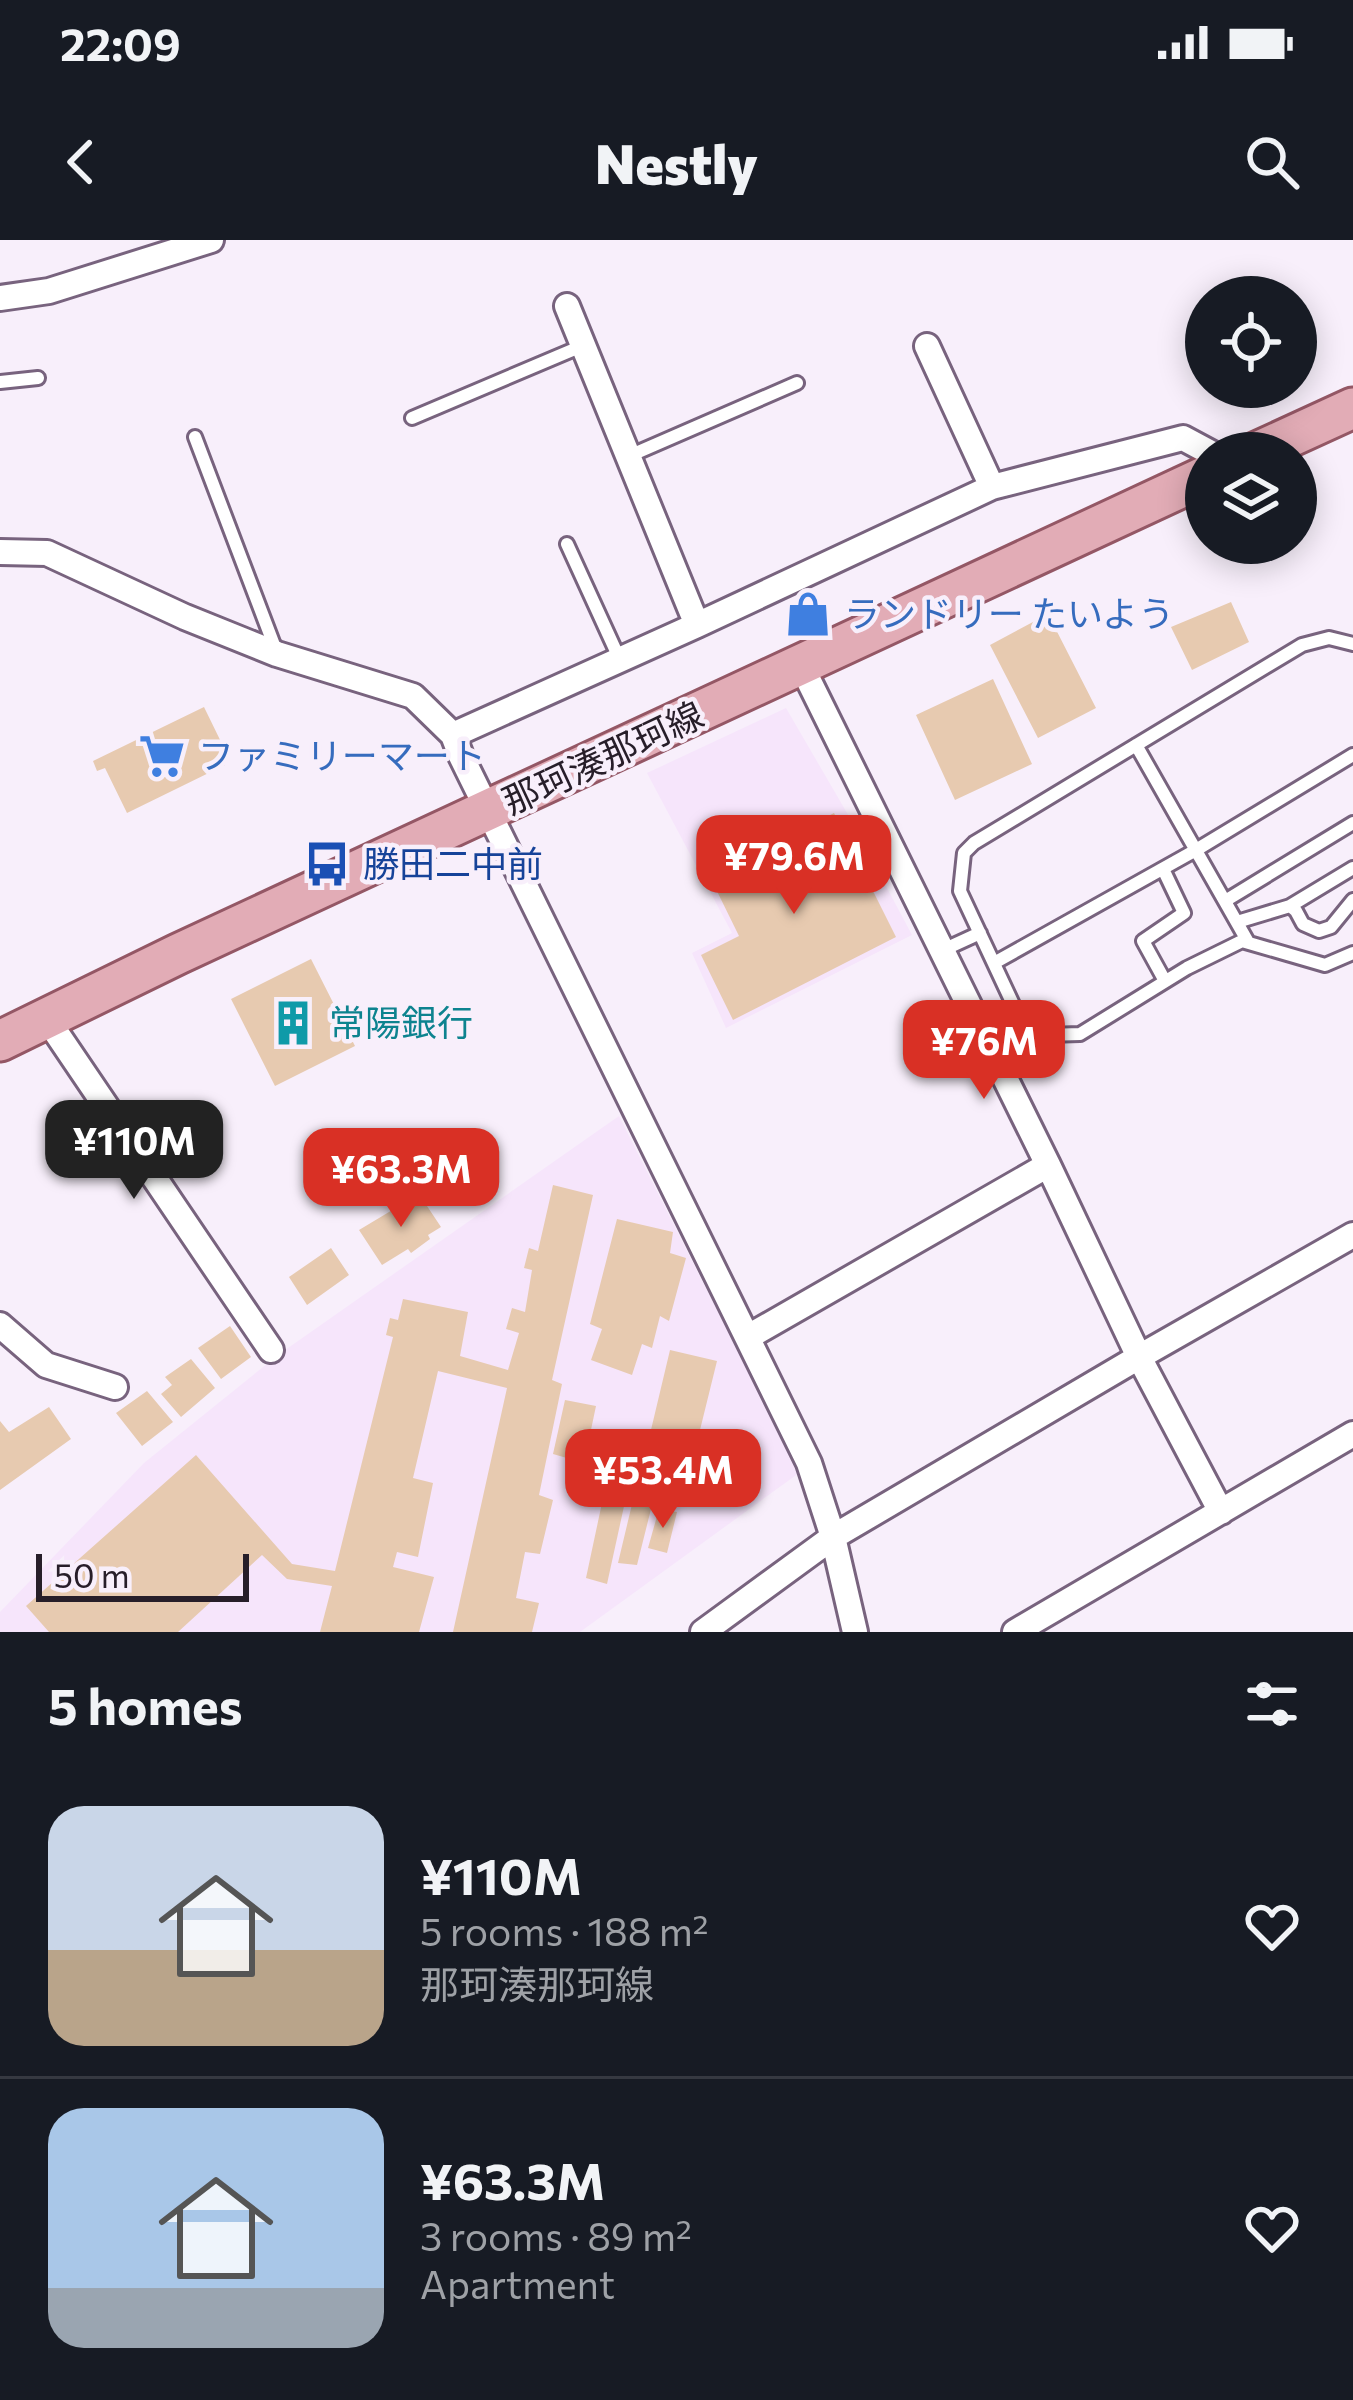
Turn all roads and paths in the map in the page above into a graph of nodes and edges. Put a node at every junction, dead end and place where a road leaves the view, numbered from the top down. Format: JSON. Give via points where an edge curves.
{"nodes":[{"id":1,"x":211,"y":240,"type":"edge"},
{"id":2,"x":0,"y":298,"type":"edge"},
{"id":3,"x":567,"y":306,"type":"dead end"},
{"id":4,"x":583,"y":346,"type":"junction"},
{"id":5,"x":926,"y":346,"type":"dead end"},
{"id":6,"x":38,"y":378,"type":"dead end"},
{"id":7,"x":0,"y":382,"type":"edge"},
{"id":8,"x":797,"y":383,"type":"dead end"},
{"id":9,"x":1353,"y":408,"type":"edge"},
{"id":10,"x":412,"y":418,"type":"dead end"},
{"id":11,"x":1301,"y":432,"type":"edge"},
{"id":12,"x":195,"y":437,"type":"dead end"},
{"id":13,"x":1185,"y":439,"type":"edge"},
{"id":14,"x":628,"y":456,"type":"junction"},
{"id":15,"x":1185,"y":486,"type":"edge"},
{"id":16,"x":992,"y":487,"type":"junction"},
{"id":17,"x":567,"y":544,"type":"dead end"},
{"id":18,"x":0,"y":552,"type":"edge"},
{"id":19,"x":697,"y":625,"type":"junction"},
{"id":20,"x":1353,"y":644,"type":"edge"},
{"id":21,"x":277,"y":654,"type":"junction"},
{"id":22,"x":620,"y":660,"type":"junction"},
{"id":23,"x":801,"y":665,"type":"junction"},
{"id":24,"x":452,"y":735,"type":"junction"},
{"id":25,"x":1136,"y":745,"type":"junction"},
{"id":26,"x":1353,"y":755,"type":"edge"},
{"id":27,"x":488,"y":811,"type":"junction"},
{"id":28,"x":1353,"y":823,"type":"edge"},
{"id":29,"x":1196,"y":850,"type":"junction"},
{"id":30,"x":1353,"y":868,"type":"edge"},
{"id":31,"x":1162,"y":869,"type":"junction"},
{"id":32,"x":1353,"y":900,"type":"edge"},
{"id":33,"x":1225,"y":901,"type":"junction"},
{"id":34,"x":1290,"y":906,"type":"junction"},
{"id":35,"x":1237,"y":922,"type":"junction"},
{"id":36,"x":980,"y":933,"type":"junction"},
{"id":37,"x":1249,"y":943,"type":"junction"},
{"id":38,"x":942,"y":951,"type":"junction"},
{"id":39,"x":1353,"y":952,"type":"edge"},
{"id":40,"x":994,"y":964,"type":"junction"},
{"id":41,"x":1165,"y":981,"type":"junction"},
{"id":42,"x":47,"y":1019,"type":"junction"},
{"id":43,"x":0,"y":1041,"type":"edge"},
{"id":44,"x":1048,"y":1165,"type":"junction"},
{"id":45,"x":1353,"y":1235,"type":"edge"},
{"id":46,"x":0,"y":1325,"type":"edge"},
{"id":47,"x":748,"y":1337,"type":"junction"},
{"id":48,"x":271,"y":1350,"type":"dead end"},
{"id":49,"x":1139,"y":1357,"type":"junction"},
{"id":50,"x":115,"y":1387,"type":"dead end"},
{"id":51,"x":1353,"y":1434,"type":"edge"},
{"id":52,"x":1221,"y":1512,"type":"junction"},
{"id":53,"x":833,"y":1537,"type":"junction"},
{"id":54,"x":703,"y":1632,"type":"edge"},
{"id":55,"x":855,"y":1632,"type":"edge"},
{"id":56,"x":1015,"y":1632,"type":"edge"}],
"edges":[{"from":1,"to":2,"type":"street","via":[[49,291]]},
{"from":3,"to":4,"type":"street"},
{"from":4,"to":10,"type":"lane"},
{"from":4,"to":14,"type":"street"},
{"from":5,"to":16,"type":"street"},
{"from":6,"to":7,"type":"lane"},
{"from":8,"to":14,"type":"lane"},
{"from":9,"to":11,"type":"main road"},
{"from":12,"to":21,"type":"lane"},
{"from":13,"to":16,"type":"street"},
{"from":14,"to":19,"type":"street"},
{"from":15,"to":23,"type":"main road","name":"那珂湊那珂線"},
{"from":16,"to":19,"type":"street"},
{"from":17,"to":22,"type":"lane"},
{"from":18,"to":21,"type":"street","via":[[47,553]]},
{"from":19,"to":22,"type":"street"},
{"from":20,"to":25,"type":"lane","via":[[1329,638],[1302,645]]},
{"from":21,"to":24,"type":"street","via":[[412,696]]},
{"from":22,"to":24,"type":"street"},
{"from":23,"to":27,"type":"main road","name":"那珂湊那珂線"},
{"from":23,"to":38,"type":"street"},
{"from":24,"to":27,"type":"street"},
{"from":25,"to":29,"type":"lane"},
{"from":25,"to":36,"type":"lane","via":[[964,853],[960,891]]},
{"from":26,"to":29,"type":"lane"},
{"from":27,"to":42,"type":"main road","name":"那珂湊那珂線"},
{"from":27,"to":47,"type":"street"},
{"from":28,"to":33,"type":"lane"},
{"from":29,"to":31,"type":"lane"},
{"from":29,"to":33,"type":"lane"},
{"from":30,"to":34,"type":"lane"},
{"from":31,"to":40,"type":"lane"},
{"from":31,"to":41,"type":"lane","via":[[1184,913],[1143,941]]},
{"from":32,"to":34,"type":"lane","via":[[1319,931]]},
{"from":33,"to":35,"type":"lane"},
{"from":34,"to":35,"type":"lane"},
{"from":35,"to":37,"type":"lane"},
{"from":36,"to":38,"type":"lane"},
{"from":36,"to":40,"type":"lane"},
{"from":37,"to":39,"type":"lane","via":[[1325,965]]},
{"from":37,"to":41,"type":"lane"},
{"from":38,"to":44,"type":"street"},
{"from":40,"to":41,"type":"lane","via":[[1018,1015],[1047,1036],[1080,1034]]},
{"from":42,"to":43,"type":"main road","name":"那珂湊那珂線"},
{"from":42,"to":48,"type":"street"},
{"from":44,"to":47,"type":"street"},
{"from":44,"to":49,"type":"street"},
{"from":45,"to":49,"type":"street"},
{"from":46,"to":50,"type":"street","via":[[46,1365]]},
{"from":47,"to":53,"type":"street","via":[[809,1463]]},
{"from":49,"to":52,"type":"street"},
{"from":49,"to":53,"type":"street"},
{"from":51,"to":52,"type":"street"},
{"from":52,"to":56,"type":"street"},
{"from":53,"to":54,"type":"street"},
{"from":53,"to":55,"type":"street"}]}
